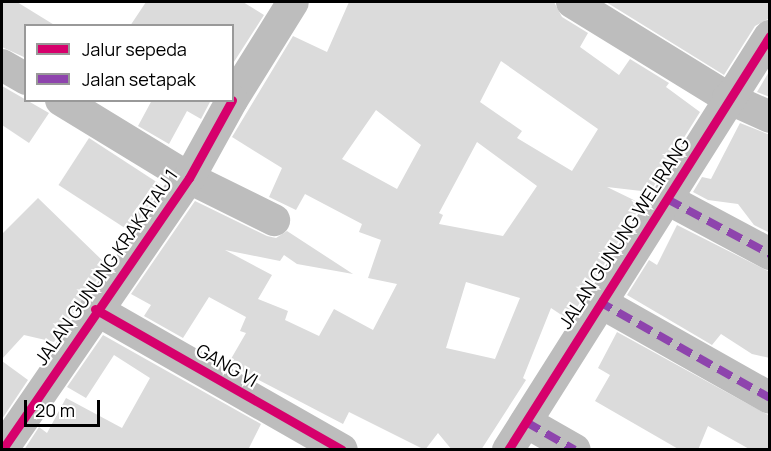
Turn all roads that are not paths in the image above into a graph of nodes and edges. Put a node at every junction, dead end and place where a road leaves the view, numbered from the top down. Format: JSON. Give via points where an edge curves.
{"nodes":[{"id":1,"x":293,"y":2,"type":"edge"},
{"id":2,"x":572,"y":2,"type":"edge"},
{"id":3,"x":770,"y":36,"type":"edge"},
{"id":4,"x":2,"y":65,"type":"edge"},
{"id":5,"x":24,"y":78,"type":"edge"},
{"id":6,"x":234,"y":97,"type":"edge"},
{"id":7,"x":728,"y":98,"type":"junction"},
{"id":8,"x":64,"y":102,"type":"edge"},
{"id":9,"x":231,"y":102,"type":"edge"},
{"id":10,"x":770,"y":117,"type":"edge"},
{"id":11,"x":189,"y":178,"type":"junction"},
{"id":12,"x":667,"y":199,"type":"junction"},
{"id":13,"x":274,"y":220,"type":"dead end"},
{"id":14,"x":770,"y":254,"type":"edge"},
{"id":15,"x":598,"y":301,"type":"junction"},
{"id":16,"x":95,"y":309,"type":"junction"},
{"id":17,"x":770,"y":398,"type":"edge"},
{"id":18,"x":526,"y":422,"type":"junction"},
{"id":19,"x":2,"y":450,"type":"edge"},
{"id":20,"x":342,"y":450,"type":"edge"},
{"id":21,"x":508,"y":450,"type":"edge"},
{"id":22,"x":575,"y":450,"type":"edge"}],
"edges":[{"from":1,"to":6,"type":"street","name":"JALAN GUNUNG KRAKATAU 1"},
{"from":2,"to":7,"type":"street"},
{"from":3,"to":7,"type":"street","name":"JALAN GUNUNG WELIRANG"},
{"from":4,"to":5,"type":"street"},
{"from":7,"to":10,"type":"street"},
{"from":7,"to":12,"type":"street","name":"JALAN GUNUNG WELIRANG"},
{"from":8,"to":11,"type":"street"},
{"from":9,"to":11,"type":"street","name":"JALAN GUNUNG KRAKATAU 1"},
{"from":11,"to":13,"type":"street"},
{"from":11,"to":16,"type":"street","name":"JALAN GUNUNG KRAKATAU 1"},
{"from":12,"to":14,"type":"street"},
{"from":12,"to":15,"type":"street","name":"JALAN GUNUNG WELIRANG"},
{"from":15,"to":17,"type":"street"},
{"from":15,"to":18,"type":"street","name":"JALAN GUNUNG WELIRANG"},
{"from":16,"to":19,"type":"street","name":"JALAN GUNUNG KRAKATAU 1"},
{"from":16,"to":20,"type":"street","name":"GANG VI"},
{"from":18,"to":21,"type":"street","name":"JALAN GUNUNG WELIRANG"},
{"from":18,"to":22,"type":"street"}]}
